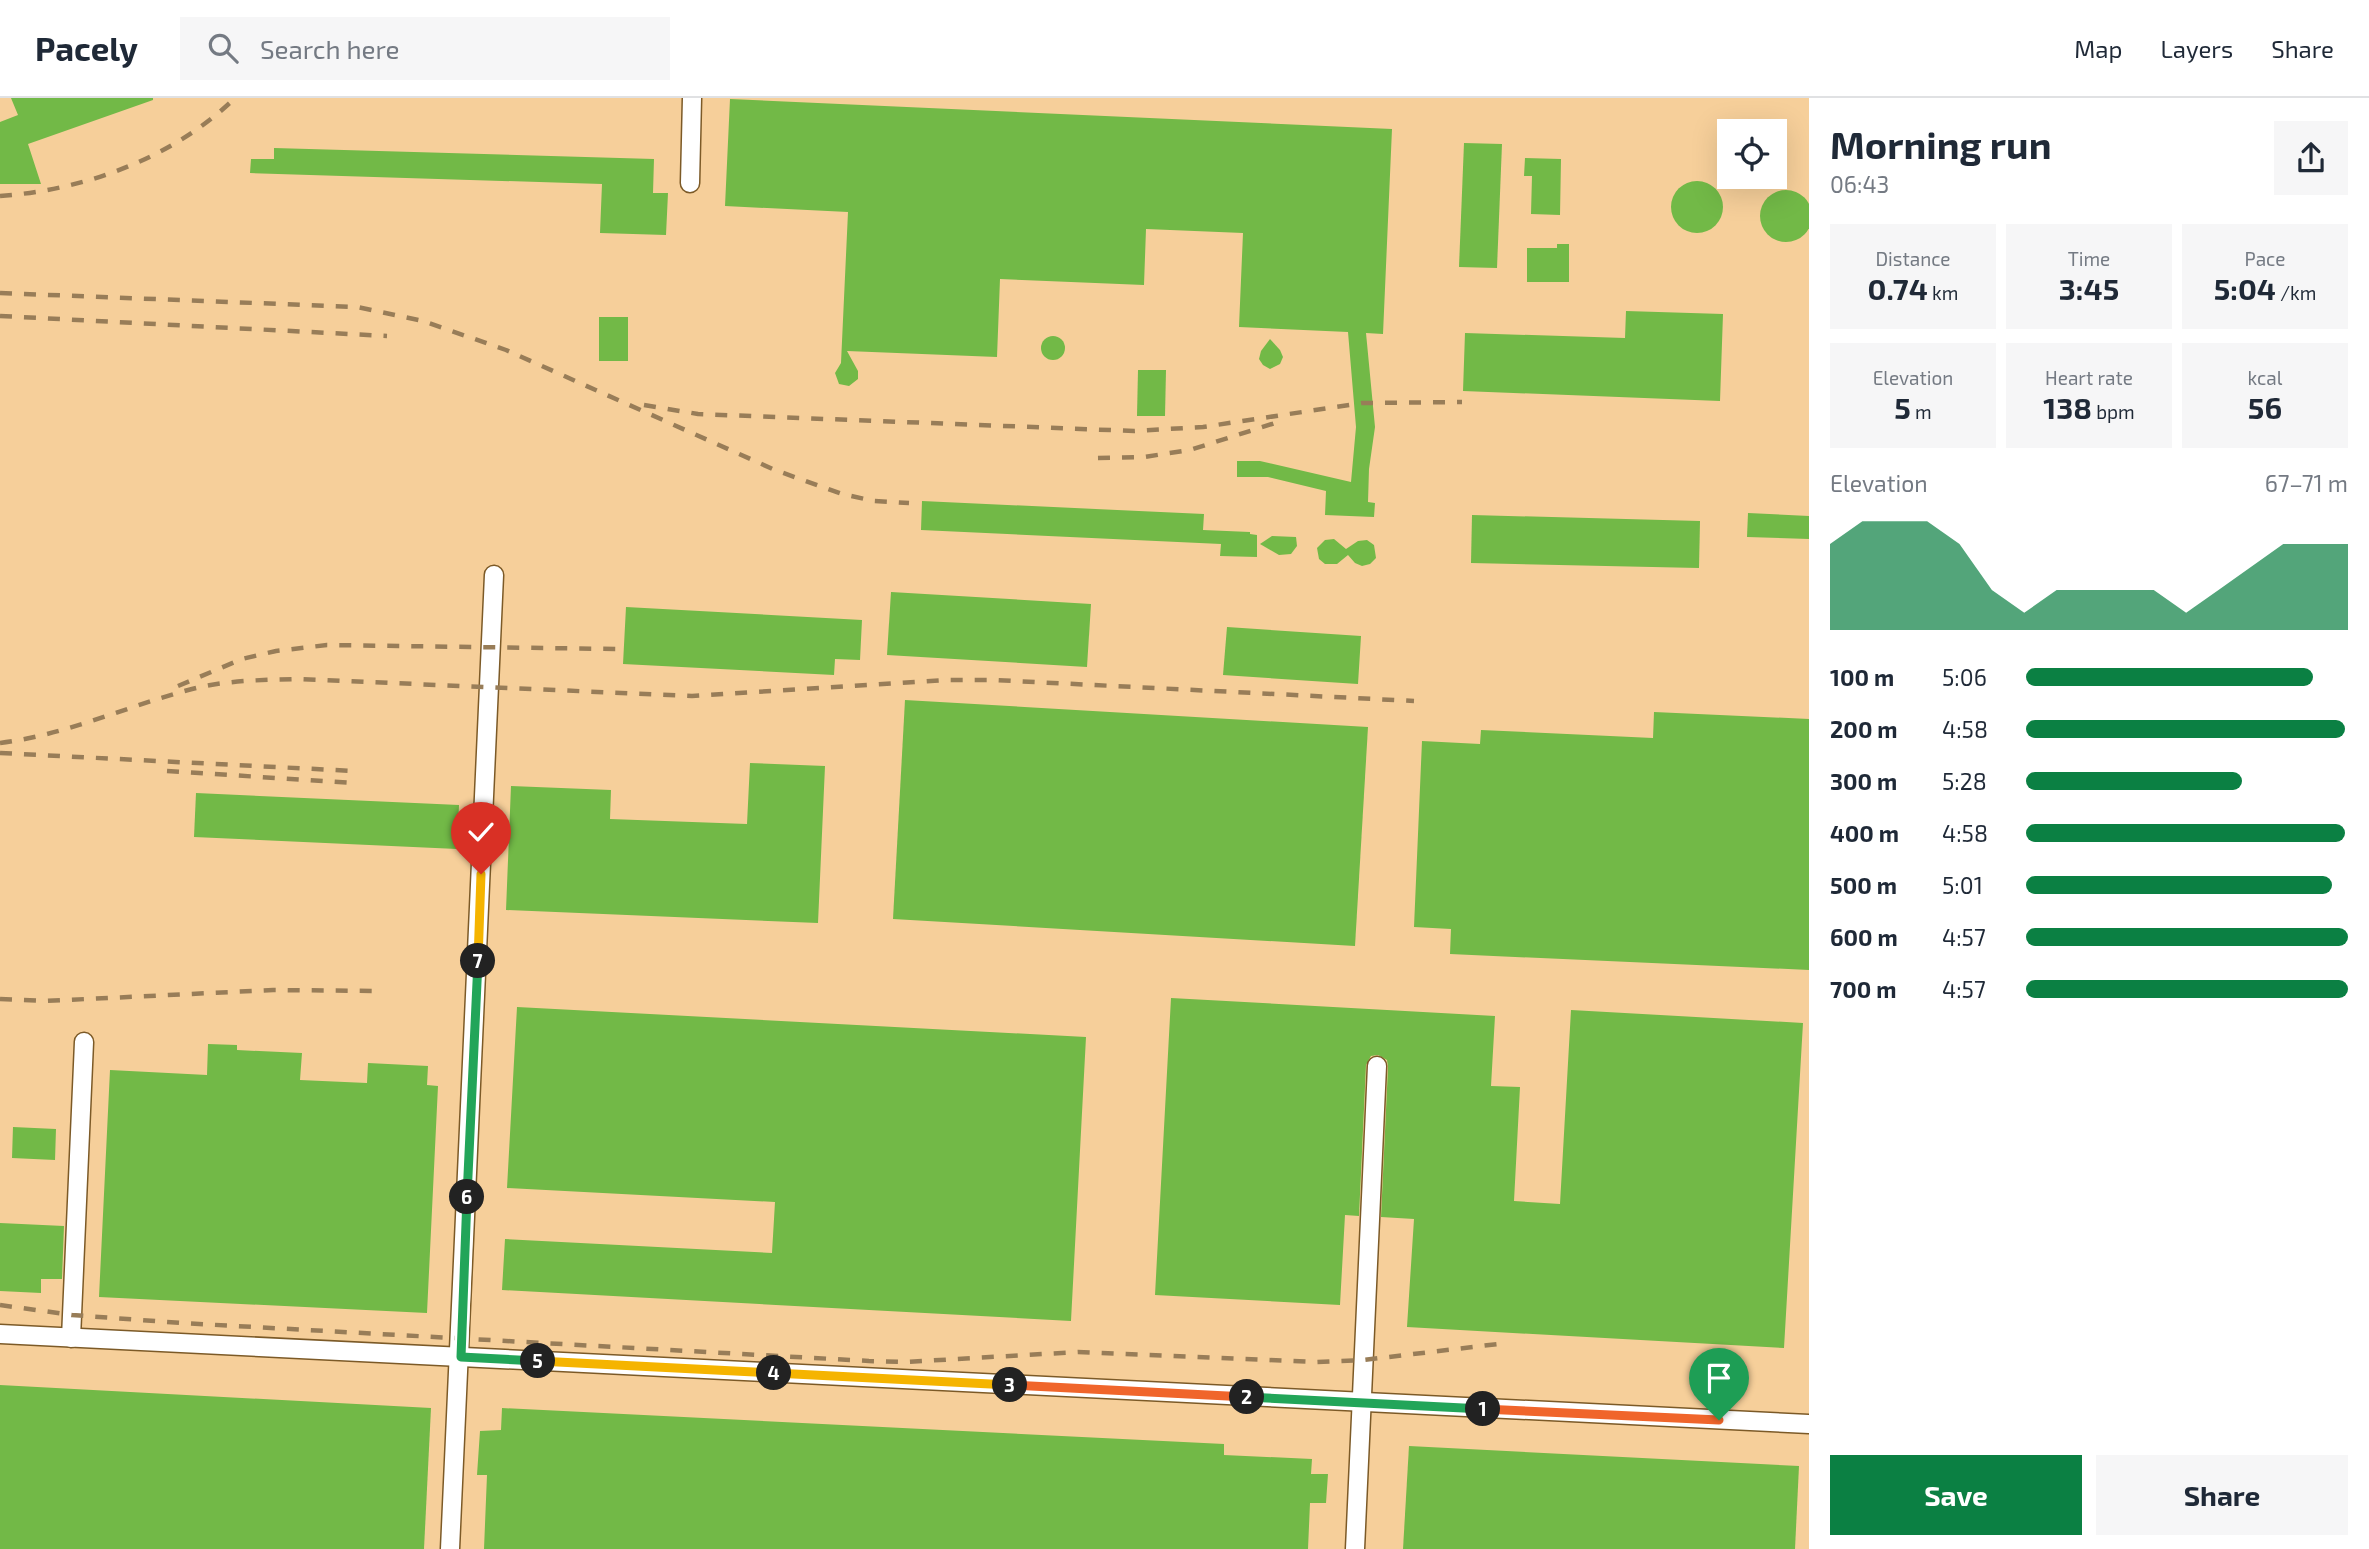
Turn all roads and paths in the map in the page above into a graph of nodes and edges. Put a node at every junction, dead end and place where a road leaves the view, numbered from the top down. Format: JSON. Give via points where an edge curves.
{"nodes":[{"id":1,"x":692,"y":98,"type":"edge"},
{"id":2,"x":690,"y":183,"type":"dead end"},
{"id":3,"x":494,"y":575,"type":"dead end"},
{"id":4,"x":84,"y":1042,"type":"dead end"},
{"id":5,"x":1377,"y":1066,"type":"dead end"},
{"id":6,"x":0,"y":1334,"type":"edge"},
{"id":7,"x":71,"y":1338,"type":"junction"},
{"id":8,"x":461,"y":1357,"type":"junction"},
{"id":9,"x":1361,"y":1403,"type":"junction"},
{"id":10,"x":1809,"y":1424,"type":"edge"},
{"id":11,"x":450,"y":1549,"type":"edge"},
{"id":12,"x":1355,"y":1549,"type":"edge"}],
"edges":[{"from":1,"to":2,"type":"lane"},
{"from":3,"to":8,"type":"lane"},
{"from":4,"to":7,"type":"lane"},
{"from":5,"to":9,"type":"lane"},
{"from":6,"to":7,"type":"lane"},
{"from":7,"to":8,"type":"lane"},
{"from":8,"to":9,"type":"lane"},
{"from":8,"to":11,"type":"lane"},
{"from":9,"to":10,"type":"lane"},
{"from":9,"to":12,"type":"lane"}]}
